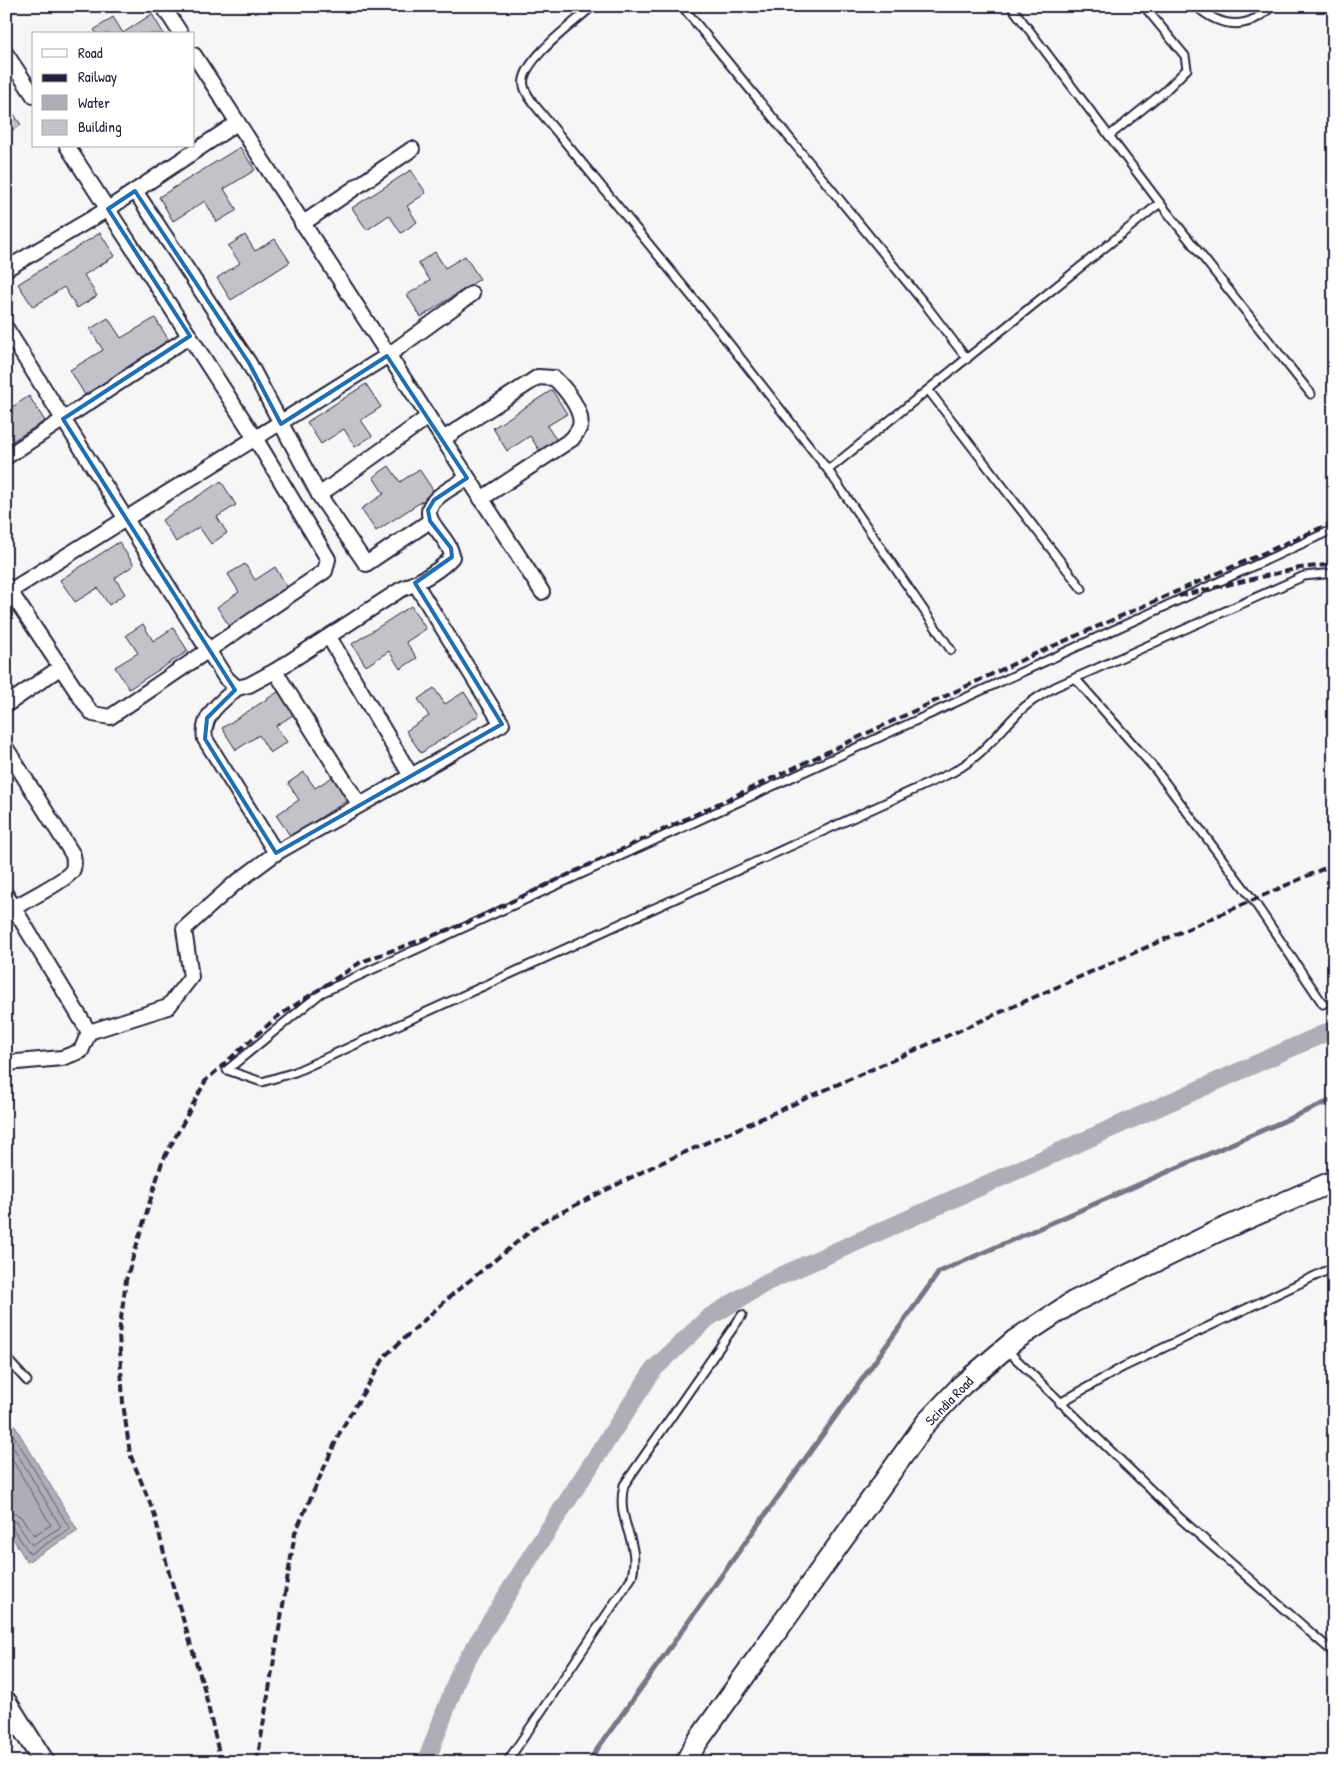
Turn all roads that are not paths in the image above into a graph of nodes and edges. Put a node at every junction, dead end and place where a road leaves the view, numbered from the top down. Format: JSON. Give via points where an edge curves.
{"nodes":[{"id":1,"x":163,"y":6,"type":"edge"},
{"id":2,"x":593,"y":6,"type":"edge"},
{"id":3,"x":682,"y":6,"type":"edge"},
{"id":4,"x":1011,"y":6,"type":"edge"},
{"id":5,"x":1144,"y":6,"type":"edge"},
{"id":6,"x":1196,"y":6,"type":"edge"},
{"id":7,"x":1272,"y":6,"type":"edge"},
{"id":8,"x":179,"y":32,"type":"edge"},
{"id":9,"x":6,"y":54,"type":"edge"},
{"id":10,"x":195,"y":57,"type":"edge"},
{"id":11,"x":32,"y":93,"type":"edge"},
{"id":12,"x":237,"y":123,"type":"junction"},
{"id":13,"x":1109,"y":136,"type":"junction"},
{"id":14,"x":68,"y":148,"type":"edge"},
{"id":15,"x":412,"y":148,"type":"dead end"},
{"id":16,"x":135,"y":190,"type":"junction"},
{"id":17,"x":1160,"y":203,"type":"junction"},
{"id":18,"x":108,"y":209,"type":"junction"},
{"id":19,"x":302,"y":224,"type":"junction"},
{"id":20,"x":6,"y":269,"type":"edge"},
{"id":21,"x":472,"y":294,"type":"dead end"},
{"id":22,"x":6,"y":328,"type":"edge"},
{"id":23,"x":190,"y":336,"type":"junction"},
{"id":24,"x":387,"y":356,"type":"junction"},
{"id":25,"x":967,"y":359,"type":"junction"},
{"id":26,"x":929,"y":391,"type":"junction"},
{"id":27,"x":1311,"y":394,"type":"dead end"},
{"id":28,"x":428,"y":417,"type":"junction"},
{"id":29,"x":63,"y":419,"type":"junction"},
{"id":30,"x":281,"y":424,"type":"junction"},
{"id":31,"x":255,"y":438,"type":"junction"},
{"id":32,"x":443,"y":439,"type":"junction"},
{"id":33,"x":6,"y":457,"type":"edge"},
{"id":34,"x":828,"y":470,"type":"junction"},
{"id":35,"x":468,"y":478,"type":"junction"},
{"id":36,"x":319,"y":495,"type":"junction"},
{"id":37,"x":481,"y":499,"type":"junction"},
{"id":38,"x":125,"y":519,"type":"junction"},
{"id":39,"x":430,"y":521,"type":"junction"},
{"id":40,"x":1334,"y":529,"type":"edge"},
{"id":41,"x":1334,"y":573,"type":"edge"},
{"id":42,"x":415,"y":583,"type":"junction"},
{"id":43,"x":8,"y":588,"type":"edge"},
{"id":44,"x":1082,"y":590,"type":"dead end"},
{"id":45,"x":542,"y":592,"type":"dead end"},
{"id":46,"x":329,"y":637,"type":"junction"},
{"id":47,"x":208,"y":650,"type":"junction"},
{"id":48,"x":951,"y":650,"type":"dead end"},
{"id":49,"x":61,"y":667,"type":"junction"},
{"id":50,"x":275,"y":671,"type":"junction"},
{"id":51,"x":1076,"y":678,"type":"junction"},
{"id":52,"x":237,"y":688,"type":"junction"},
{"id":53,"x":6,"y":705,"type":"edge"},
{"id":54,"x":6,"y":748,"type":"edge"},
{"id":55,"x":411,"y":776,"type":"junction"},
{"id":56,"x":359,"y":804,"type":"junction"},
{"id":57,"x":276,"y":853,"type":"junction"},
{"id":58,"x":9,"y":904,"type":"edge"},
{"id":59,"x":1323,"y":1004,"type":"dead end"},
{"id":60,"x":89,"y":1032,"type":"junction"},
{"id":61,"x":6,"y":1063,"type":"edge"},
{"id":62,"x":1334,"y":1181,"type":"edge"},
{"id":63,"x":1334,"y":1195,"type":"edge"},
{"id":64,"x":1334,"y":1268,"type":"edge"},
{"id":65,"x":742,"y":1315,"type":"dead end"},
{"id":66,"x":1013,"y":1356,"type":"junction"},
{"id":67,"x":6,"y":1358,"type":"edge"},
{"id":68,"x":27,"y":1381,"type":"dead end"},
{"id":69,"x":1060,"y":1403,"type":"junction"},
{"id":70,"x":1334,"y":1653,"type":"edge"},
{"id":71,"x":6,"y":1702,"type":"edge"},
{"id":72,"x":6,"y":1721,"type":"edge"},
{"id":73,"x":32,"y":1762,"type":"edge"},
{"id":74,"x":44,"y":1762,"type":"edge"},
{"id":75,"x":507,"y":1762,"type":"edge"},
{"id":76,"x":686,"y":1762,"type":"edge"},
{"id":77,"x":699,"y":1762,"type":"edge"}],
"edges":[{"from":1,"to":8,"type":"street"},
{"from":2,"to":34,"type":"lane","via":[[534,58],[525,71],[523,85],[533,104],[702,309]]},
{"from":3,"to":25,"type":"lane"},
{"from":4,"to":13,"type":"lane"},
{"from":5,"to":13,"type":"lane","via":[[1185,56],[1187,69]]},
{"from":6,"to":7,"type":"lane","via":[[1212,20],[1240,24],[1253,20]]},
{"from":9,"to":11,"type":"street"},
{"from":10,"to":12,"type":"street"},
{"from":12,"to":16,"type":"street"},
{"from":12,"to":19,"type":"street"},
{"from":13,"to":17,"type":"lane"},
{"from":14,"to":18,"type":"street"},
{"from":15,"to":19,"type":"street"},
{"from":16,"to":18,"type":"street"},
{"from":16,"to":30,"type":"street","via":[[249,363]]},
{"from":17,"to":25,"type":"lane"},
{"from":17,"to":27,"type":"lane"},
{"from":18,"to":20,"type":"street"},
{"from":18,"to":23,"type":"street"},
{"from":19,"to":24,"type":"street"},
{"from":21,"to":24,"type":"street"},
{"from":22,"to":29,"type":"street"},
{"from":23,"to":29,"type":"street"},
{"from":23,"to":31,"type":"street"},
{"from":24,"to":28,"type":"street"},
{"from":24,"to":30,"type":"street"},
{"from":25,"to":26,"type":"lane"},
{"from":26,"to":34,"type":"lane"},
{"from":26,"to":44,"type":"lane"},
{"from":28,"to":32,"type":"street"},
{"from":28,"to":36,"type":"street"},
{"from":29,"to":33,"type":"street"},
{"from":29,"to":38,"type":"street"},
{"from":30,"to":31,"type":"street"},
{"from":30,"to":36,"type":"street"},
{"from":31,"to":38,"type":"street"},
{"from":31,"to":47,"type":"street","via":[[328,560],[325,571]]},
{"from":32,"to":35,"type":"street"},
{"from":32,"to":37,"type":"street","via":[[538,377],[554,378],[572,400],[581,419],[572,439]]},
{"from":34,"to":48,"type":"lane"},
{"from":35,"to":37,"type":"street"},
{"from":35,"to":39,"type":"street","via":[[434,500],[428,510]]},
{"from":36,"to":39,"type":"street","via":[[366,564]]},
{"from":37,"to":45,"type":"street"},
{"from":38,"to":43,"type":"street"},
{"from":38,"to":47,"type":"street"},
{"from":39,"to":42,"type":"street","via":[[451,548],[452,556]]},
{"from":40,"to":51,"type":"lane","via":[[321,993],[227,1070],[262,1082],[295,1072],[953,772],[972,761],[1035,699]]},
{"from":41,"to":51,"type":"lane","via":[[1304,576]]},
{"from":42,"to":46,"type":"street"},
{"from":42,"to":55,"type":"street","via":[[502,724]]},
{"from":43,"to":49,"type":"street"},
{"from":46,"to":50,"type":"street"},
{"from":46,"to":55,"type":"street"},
{"from":47,"to":49,"type":"street","via":[[110,717],[93,714]]},
{"from":47,"to":52,"type":"street","via":[[225,677]]},
{"from":49,"to":53,"type":"street"},
{"from":50,"to":52,"type":"street"},
{"from":50,"to":56,"type":"street"},
{"from":51,"to":59,"type":"lane","via":[[1155,769],[1254,900]]},
{"from":52,"to":57,"type":"street","via":[[207,718],[205,739]]},
{"from":54,"to":58,"type":"street","via":[[73,855],[74,862],[72,871],[63,878]]},
{"from":55,"to":56,"type":"street"},
{"from":56,"to":57,"type":"street"},
{"from":57,"to":60,"type":"street","via":[[233,885],[184,929],[191,977],[168,1007]]},
{"from":58,"to":60,"type":"street"},
{"from":60,"to":61,"type":"street","via":[[81,1051],[62,1058]]},
{"from":62,"to":76,"type":"main road","name":"Scindia Road","via":[[1216,1232],[1073,1302],[1015,1340],[962,1385],[921,1432],[695,1745]]},
{"from":63,"to":66,"type":"main road","via":[[1172,1266],[1073,1315]]},
{"from":64,"to":69,"type":"lane","via":[[1123,1366]]},
{"from":65,"to":75,"type":"lane","via":[[624,1485],[621,1499],[623,1515],[635,1552],[632,1577]]},
{"from":66,"to":69,"type":"lane"},
{"from":66,"to":77,"type":"main road","via":[[952,1410],[885,1498]]},
{"from":67,"to":68,"type":"lane"},
{"from":69,"to":70,"type":"lane","via":[[1180,1519]]},
{"from":71,"to":74,"type":"main road"},
{"from":72,"to":73,"type":"main road"}]}
